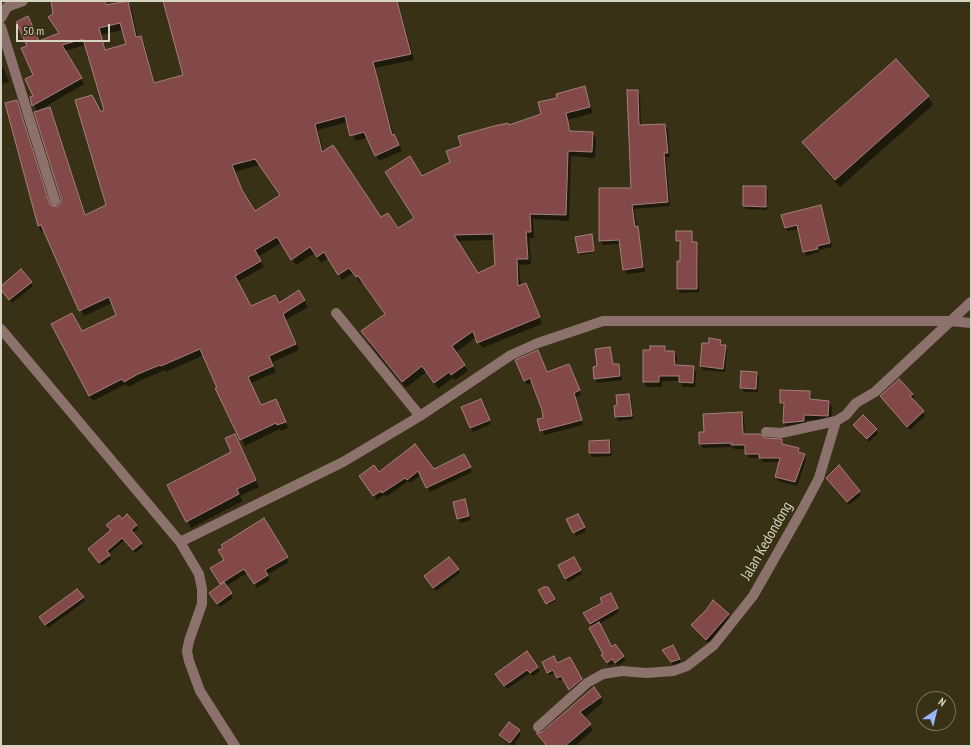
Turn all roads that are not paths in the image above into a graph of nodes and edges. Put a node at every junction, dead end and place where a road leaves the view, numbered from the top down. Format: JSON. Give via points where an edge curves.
{"nodes":[{"id":1,"x":23,"y":1,"type":"edge"},
{"id":2,"x":1,"y":18,"type":"edge"},
{"id":3,"x":1,"y":27,"type":"edge"},
{"id":4,"x":55,"y":201,"type":"dead end"},
{"id":5,"x":971,"y":302,"type":"edge"},
{"id":6,"x":336,"y":313,"type":"dead end"},
{"id":7,"x":949,"y":321,"type":"junction"},
{"id":8,"x":971,"y":323,"type":"edge"},
{"id":9,"x":1,"y":329,"type":"edge"},
{"id":10,"x":420,"y":416,"type":"junction"},
{"id":11,"x":836,"y":421,"type":"junction"},
{"id":12,"x":766,"y":432,"type":"dead end"},
{"id":13,"x":180,"y":542,"type":"junction"},
{"id":14,"x":538,"y":727,"type":"dead end"},
{"id":15,"x":235,"y":746,"type":"edge"}],
"edges":[{"from":1,"to":2,"type":"street","via":[[7,6]]},
{"from":3,"to":4,"type":"street"},
{"from":5,"to":7,"type":"street"},
{"from":6,"to":10,"type":"street"},
{"from":7,"to":8,"type":"street"},
{"from":7,"to":10,"type":"street","via":[[602,321],[538,343],[511,356]]},
{"from":7,"to":11,"type":"street","via":[[875,392],[856,403],[846,415]]},
{"from":9,"to":13,"type":"street"},
{"from":10,"to":13,"type":"street","via":[[342,462]]},
{"from":11,"to":12,"type":"street","via":[[781,433]]},
{"from":11,"to":14,"type":"street","name":"Jalan Kedondong","via":[[819,478],[802,510],[753,596],[714,644],[687,666],[673,671],[622,671],[603,674],[587,683]]},
{"from":13,"to":15,"type":"street","via":[[199,574],[202,589],[202,604],[188,646],[190,667],[200,691]]}]}
